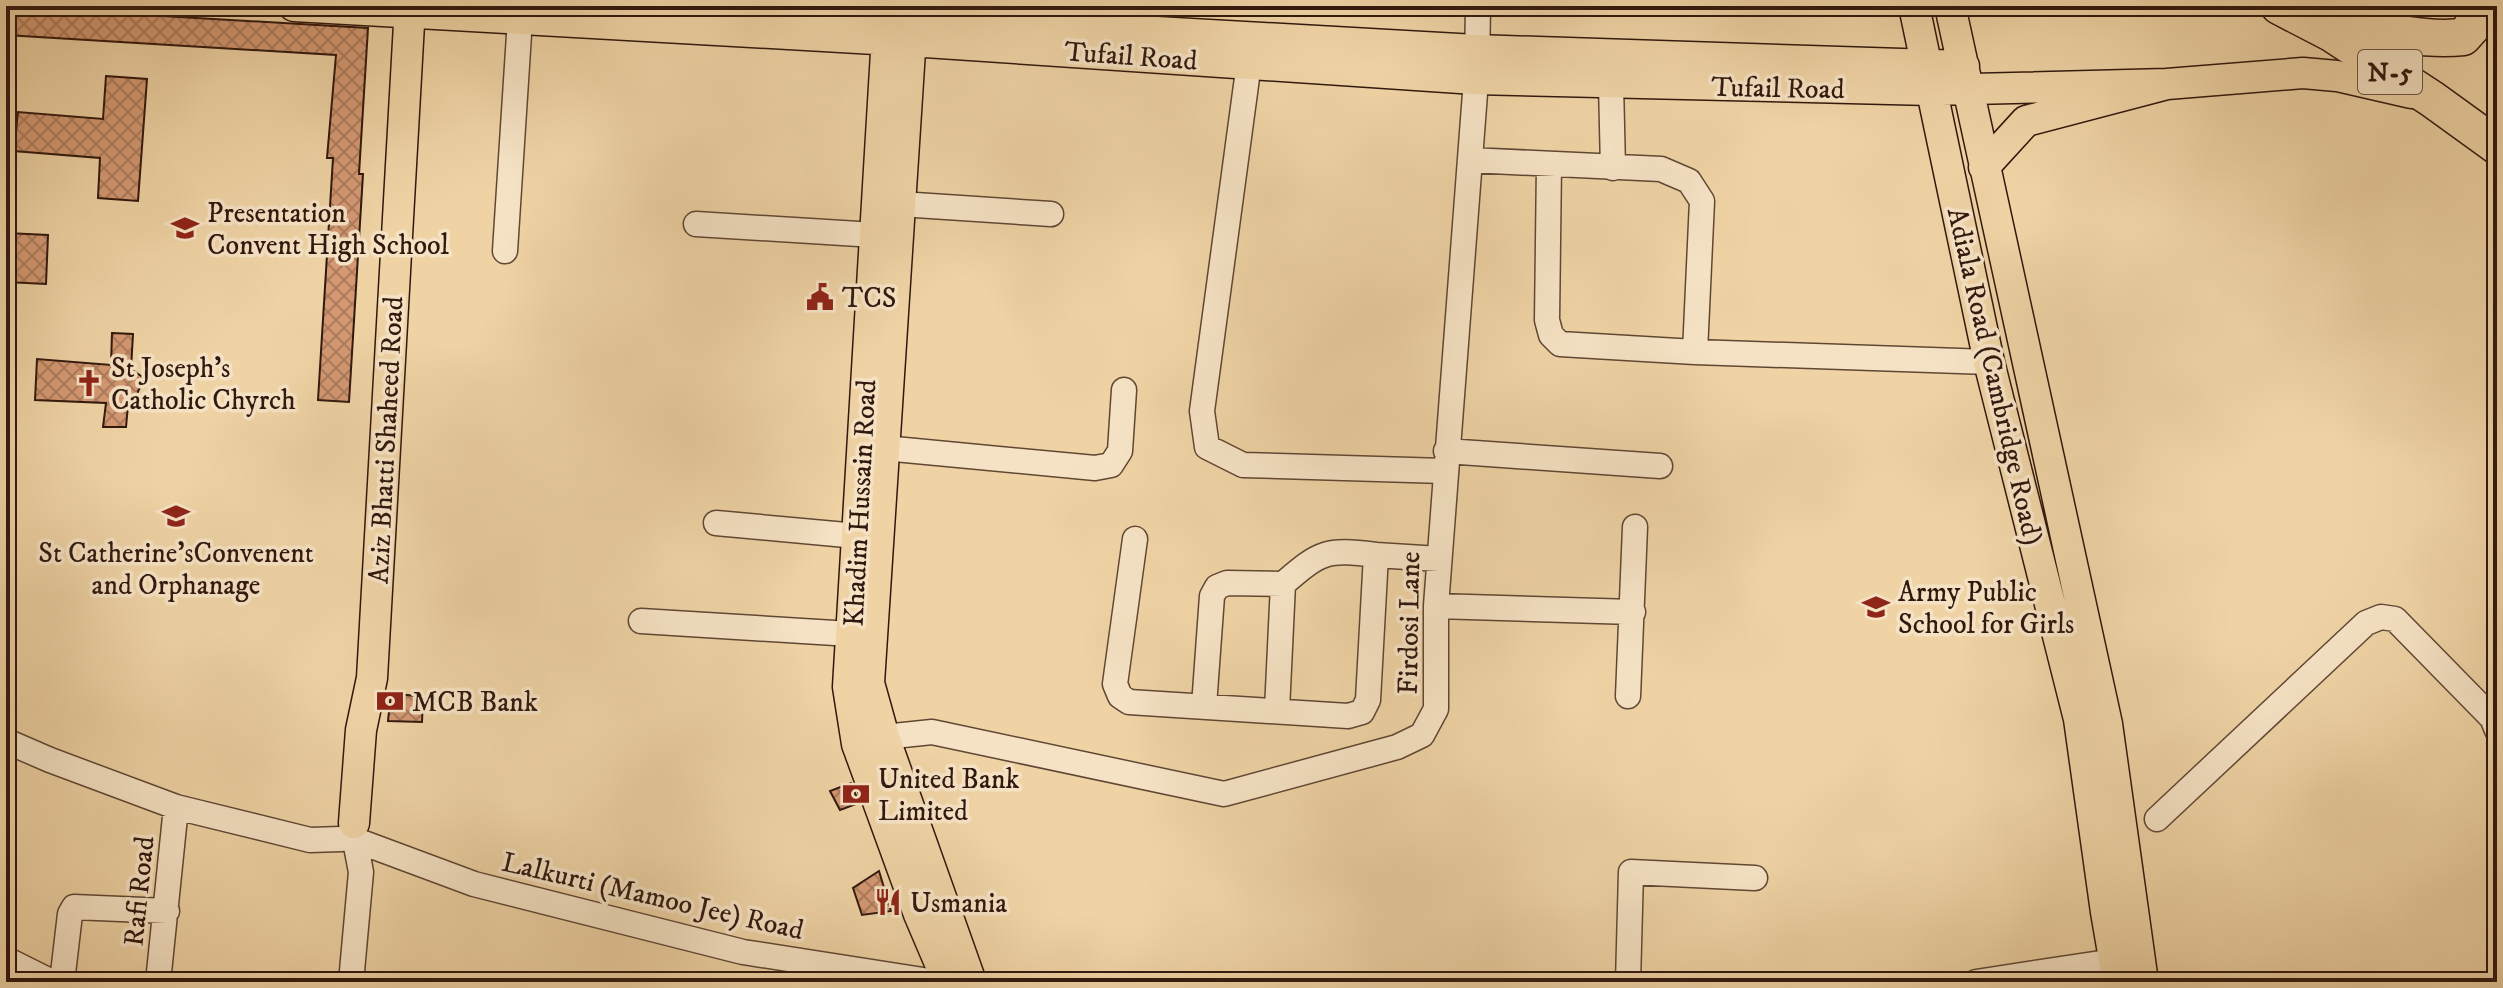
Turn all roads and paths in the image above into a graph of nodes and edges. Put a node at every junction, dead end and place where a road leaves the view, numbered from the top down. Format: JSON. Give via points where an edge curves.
{"nodes":[{"id":1,"x":294,"y":6,"type":"edge"},
{"id":2,"x":695,"y":6,"type":"edge"},
{"id":3,"x":1478,"y":6,"type":"edge"},
{"id":4,"x":1914,"y":6,"type":"edge"},
{"id":5,"x":1950,"y":6,"type":"edge"},
{"id":6,"x":2466,"y":6,"type":"edge"},
{"id":7,"x":2284,"y":8,"type":"edge"},
{"id":8,"x":399,"y":9,"type":"edge"},
{"id":9,"x":520,"y":19,"type":"junction"},
{"id":10,"x":900,"y":21,"type":"edge"},
{"id":11,"x":1249,"y":63,"type":"junction"},
{"id":12,"x":1475,"y":64,"type":"junction"},
{"id":13,"x":1928,"y":78,"type":"junction"},
{"id":14,"x":1966,"y":78,"type":"junction"},
{"id":15,"x":1611,"y":84,"type":"junction"},
{"id":16,"x":2167,"y":84,"type":"junction"},
{"id":17,"x":2432,"y":99,"type":"junction"},
{"id":18,"x":2497,"y":146,"type":"edge"},
{"id":19,"x":1470,"y":160,"type":"junction"},
{"id":20,"x":1549,"y":164,"type":"junction"},
{"id":21,"x":1984,"y":167,"type":"junction"},
{"id":22,"x":1613,"y":168,"type":"junction"},
{"id":23,"x":900,"y":204,"type":"junction"},
{"id":24,"x":1051,"y":214,"type":"dead end"},
{"id":25,"x":696,"y":224,"type":"dead end"},
{"id":26,"x":875,"y":235,"type":"junction"},
{"id":27,"x":505,"y":251,"type":"dead end"},
{"id":28,"x":1695,"y":352,"type":"junction"},
{"id":29,"x":1989,"y":362,"type":"junction"},
{"id":30,"x":1124,"y":390,"type":"dead end"},
{"id":31,"x":884,"y":448,"type":"junction"},
{"id":32,"x":1445,"y":461,"type":"junction"},
{"id":33,"x":1660,"y":466,"type":"dead end"},
{"id":34,"x":716,"y":523,"type":"dead end"},
{"id":35,"x":1635,"y":527,"type":"dead end"},
{"id":36,"x":857,"y":536,"type":"junction"},
{"id":37,"x":1135,"y":539,"type":"dead end"},
{"id":38,"x":1376,"y":555,"type":"junction"},
{"id":39,"x":1439,"y":559,"type":"junction"},
{"id":40,"x":1283,"y":584,"type":"junction"},
{"id":41,"x":1436,"y":606,"type":"junction"},
{"id":42,"x":1633,"y":612,"type":"junction"},
{"id":43,"x":641,"y":621,"type":"dead end"},
{"id":44,"x":851,"y":634,"type":"junction"},
{"id":45,"x":1628,"y":696,"type":"dead end"},
{"id":46,"x":1204,"y":706,"type":"junction"},
{"id":47,"x":1277,"y":710,"type":"junction"},
{"id":48,"x":2495,"y":721,"type":"edge"},
{"id":49,"x":884,"y":737,"type":"junction"},
{"id":50,"x":6,"y":741,"type":"edge"},
{"id":51,"x":176,"y":807,"type":"junction"},
{"id":52,"x":2157,"y":819,"type":"dead end"},
{"id":53,"x":353,"y":838,"type":"junction"},
{"id":54,"x":1755,"y":878,"type":"dead end"},
{"id":55,"x":167,"y":911,"type":"junction"},
{"id":56,"x":6,"y":959,"type":"edge"},
{"id":57,"x":810,"y":972,"type":"edge"},
{"id":58,"x":2116,"y":972,"type":"edge"},
{"id":59,"x":52,"y":982,"type":"edge"},
{"id":60,"x":62,"y":982,"type":"edge"},
{"id":61,"x":158,"y":982,"type":"edge"},
{"id":62,"x":351,"y":982,"type":"edge"},
{"id":63,"x":936,"y":982,"type":"edge"},
{"id":64,"x":948,"y":982,"type":"edge"},
{"id":65,"x":971,"y":982,"type":"edge"},
{"id":66,"x":1628,"y":982,"type":"edge"},
{"id":67,"x":1976,"y":982,"type":"edge"},
{"id":68,"x":2143,"y":982,"type":"edge"}],
"edges":[{"from":1,"to":8,"type":"main road","name":"Tufail Road"},
{"from":2,"to":10,"type":"main road","name":"Tufail Road"},
{"from":3,"to":12,"type":"street","name":"Firdosi Lane"},
{"from":4,"to":13,"type":"main road","name":"Adiala Road (Cambridge Road)"},
{"from":5,"to":14,"type":"main road","name":"Adiala Road (Cambridge Road)"},
{"from":6,"to":7,"type":"highway","via":[[2472,27],[2463,37],[2448,39]]},
{"from":7,"to":17,"type":"highway","number":"N-5"},
{"from":8,"to":9,"type":"main road","name":"Tufail Road"},
{"from":8,"to":53,"type":"main road","name":"Aziz Bhatti Shaheed Road","via":[[372,678],[361,730]]},
{"from":9,"to":10,"type":"main road","name":"Tufail Road"},
{"from":9,"to":27,"type":"street"},
{"from":10,"to":11,"type":"main road","name":"Tufail Road"},
{"from":10,"to":12,"type":"main road","name":"Tufail Road"},
{"from":10,"to":23,"type":"main road","name":"Khadim Hussain Road"},
{"from":10,"to":26,"type":"main road","name":"Khadim Hussain Road"},
{"from":11,"to":12,"type":"main road","name":"Tufail Road"},
{"from":11,"to":32,"type":"street","via":[[1202,411],[1207,447],[1243,465]]},
{"from":12,"to":13,"type":"main road","name":"Tufail Road"},
{"from":12,"to":15,"type":"main road","name":"Tufail Road"},
{"from":12,"to":19,"type":"street","name":"Firdosi Lane"},
{"from":13,"to":14,"type":"main road","name":"Tufail Road"},
{"from":13,"to":15,"type":"main road","name":"Tufail Road"},
{"from":13,"to":29,"type":"main road","name":"Adiala Road (Cambridge Road)"},
{"from":14,"to":16,"type":"main road","name":"Tufail Road"},
{"from":14,"to":21,"type":"main road","name":"Adiala Road (Cambridge Road)"},
{"from":15,"to":22,"type":"street"},
{"from":16,"to":17,"type":"main road","via":[[2303,73],[2383,84]]},
{"from":16,"to":21,"type":"main road","via":[[2026,121]]},
{"from":17,"to":18,"type":"highway","number":"N-5"},
{"from":19,"to":20,"type":"street"},
{"from":19,"to":32,"type":"street","name":"Firdosi Lane"},
{"from":20,"to":22,"type":"street"},
{"from":20,"to":28,"type":"street","via":[[1551,335],[1560,344]]},
{"from":21,"to":68,"type":"main road","name":"Adiala Road (Cambridge Road)","via":[[2107,724]]},
{"from":22,"to":28,"type":"street","via":[[1661,169],[1689,181],[1702,201]]},
{"from":23,"to":24,"type":"street"},
{"from":23,"to":31,"type":"main road","name":"Khadim Hussain Road"},
{"from":25,"to":26,"type":"street"},
{"from":26,"to":36,"type":"main road","name":"Khadim Hussain Road"},
{"from":28,"to":29,"type":"street"},
{"from":29,"to":58,"type":"main road","name":"Adiala Road (Cambridge Road)","via":[[2079,719]]},
{"from":30,"to":31,"type":"street","via":[[1120,451],[1111,465],[1095,468]]},
{"from":31,"to":49,"type":"main road","name":"Khadim Hussain Road","via":[[869,683]]},
{"from":32,"to":33,"type":"street"},
{"from":32,"to":39,"type":"street","name":"Firdosi Lane"},
{"from":34,"to":36,"type":"street"},
{"from":35,"to":42,"type":"street"},
{"from":36,"to":44,"type":"main road","name":"Khadim Hussain Road"},
{"from":37,"to":46,"type":"street","via":[[1115,684],[1129,702]]},
{"from":38,"to":39,"type":"street"},
{"from":38,"to":40,"type":"street","via":[[1340,551],[1312,559]]},
{"from":38,"to":47,"type":"street","via":[[1368,700],[1362,712],[1348,716]]},
{"from":39,"to":41,"type":"street","name":"Firdosi Lane"},
{"from":40,"to":46,"type":"street","via":[[1217,587]]},
{"from":40,"to":47,"type":"street"},
{"from":41,"to":42,"type":"street"},
{"from":41,"to":49,"type":"street","name":"Firdosi Lane","via":[[1436,709],[1422,735],[1397,747],[1224,794],[932,732]]},
{"from":42,"to":45,"type":"street"},
{"from":43,"to":44,"type":"street"},
{"from":44,"to":64,"type":"main road","name":"Khadim Hussain Road","via":[[848,687],[857,744]]},
{"from":46,"to":47,"type":"street"},
{"from":48,"to":52,"type":"street","via":[[2395,619],[2381,617],[2366,623]]},
{"from":49,"to":65,"type":"main road","name":"Khadim Hussain Road"},
{"from":50,"to":51,"type":"street","name":"Lalkurti (Mamoo Jee) Road"},
{"from":51,"to":53,"type":"street","name":"Lalkurti (Mamoo Jee) Road","via":[[310,840]]},
{"from":51,"to":55,"type":"street","name":"Rafi Road"},
{"from":53,"to":57,"type":"street","name":"Lalkurti (Mamoo Jee) Road","via":[[474,884]]},
{"from":53,"to":62,"type":"street","via":[[361,872]]},
{"from":54,"to":66,"type":"street","via":[[1631,872]]},
{"from":55,"to":60,"type":"street","via":[[74,907]]},
{"from":55,"to":61,"type":"street","name":"Rafi Road"},
{"from":56,"to":59,"type":"street"},
{"from":57,"to":63,"type":"street","name":"Lalkurti (Mamoo Jee) Road"},
{"from":58,"to":67,"type":"street"}]}
